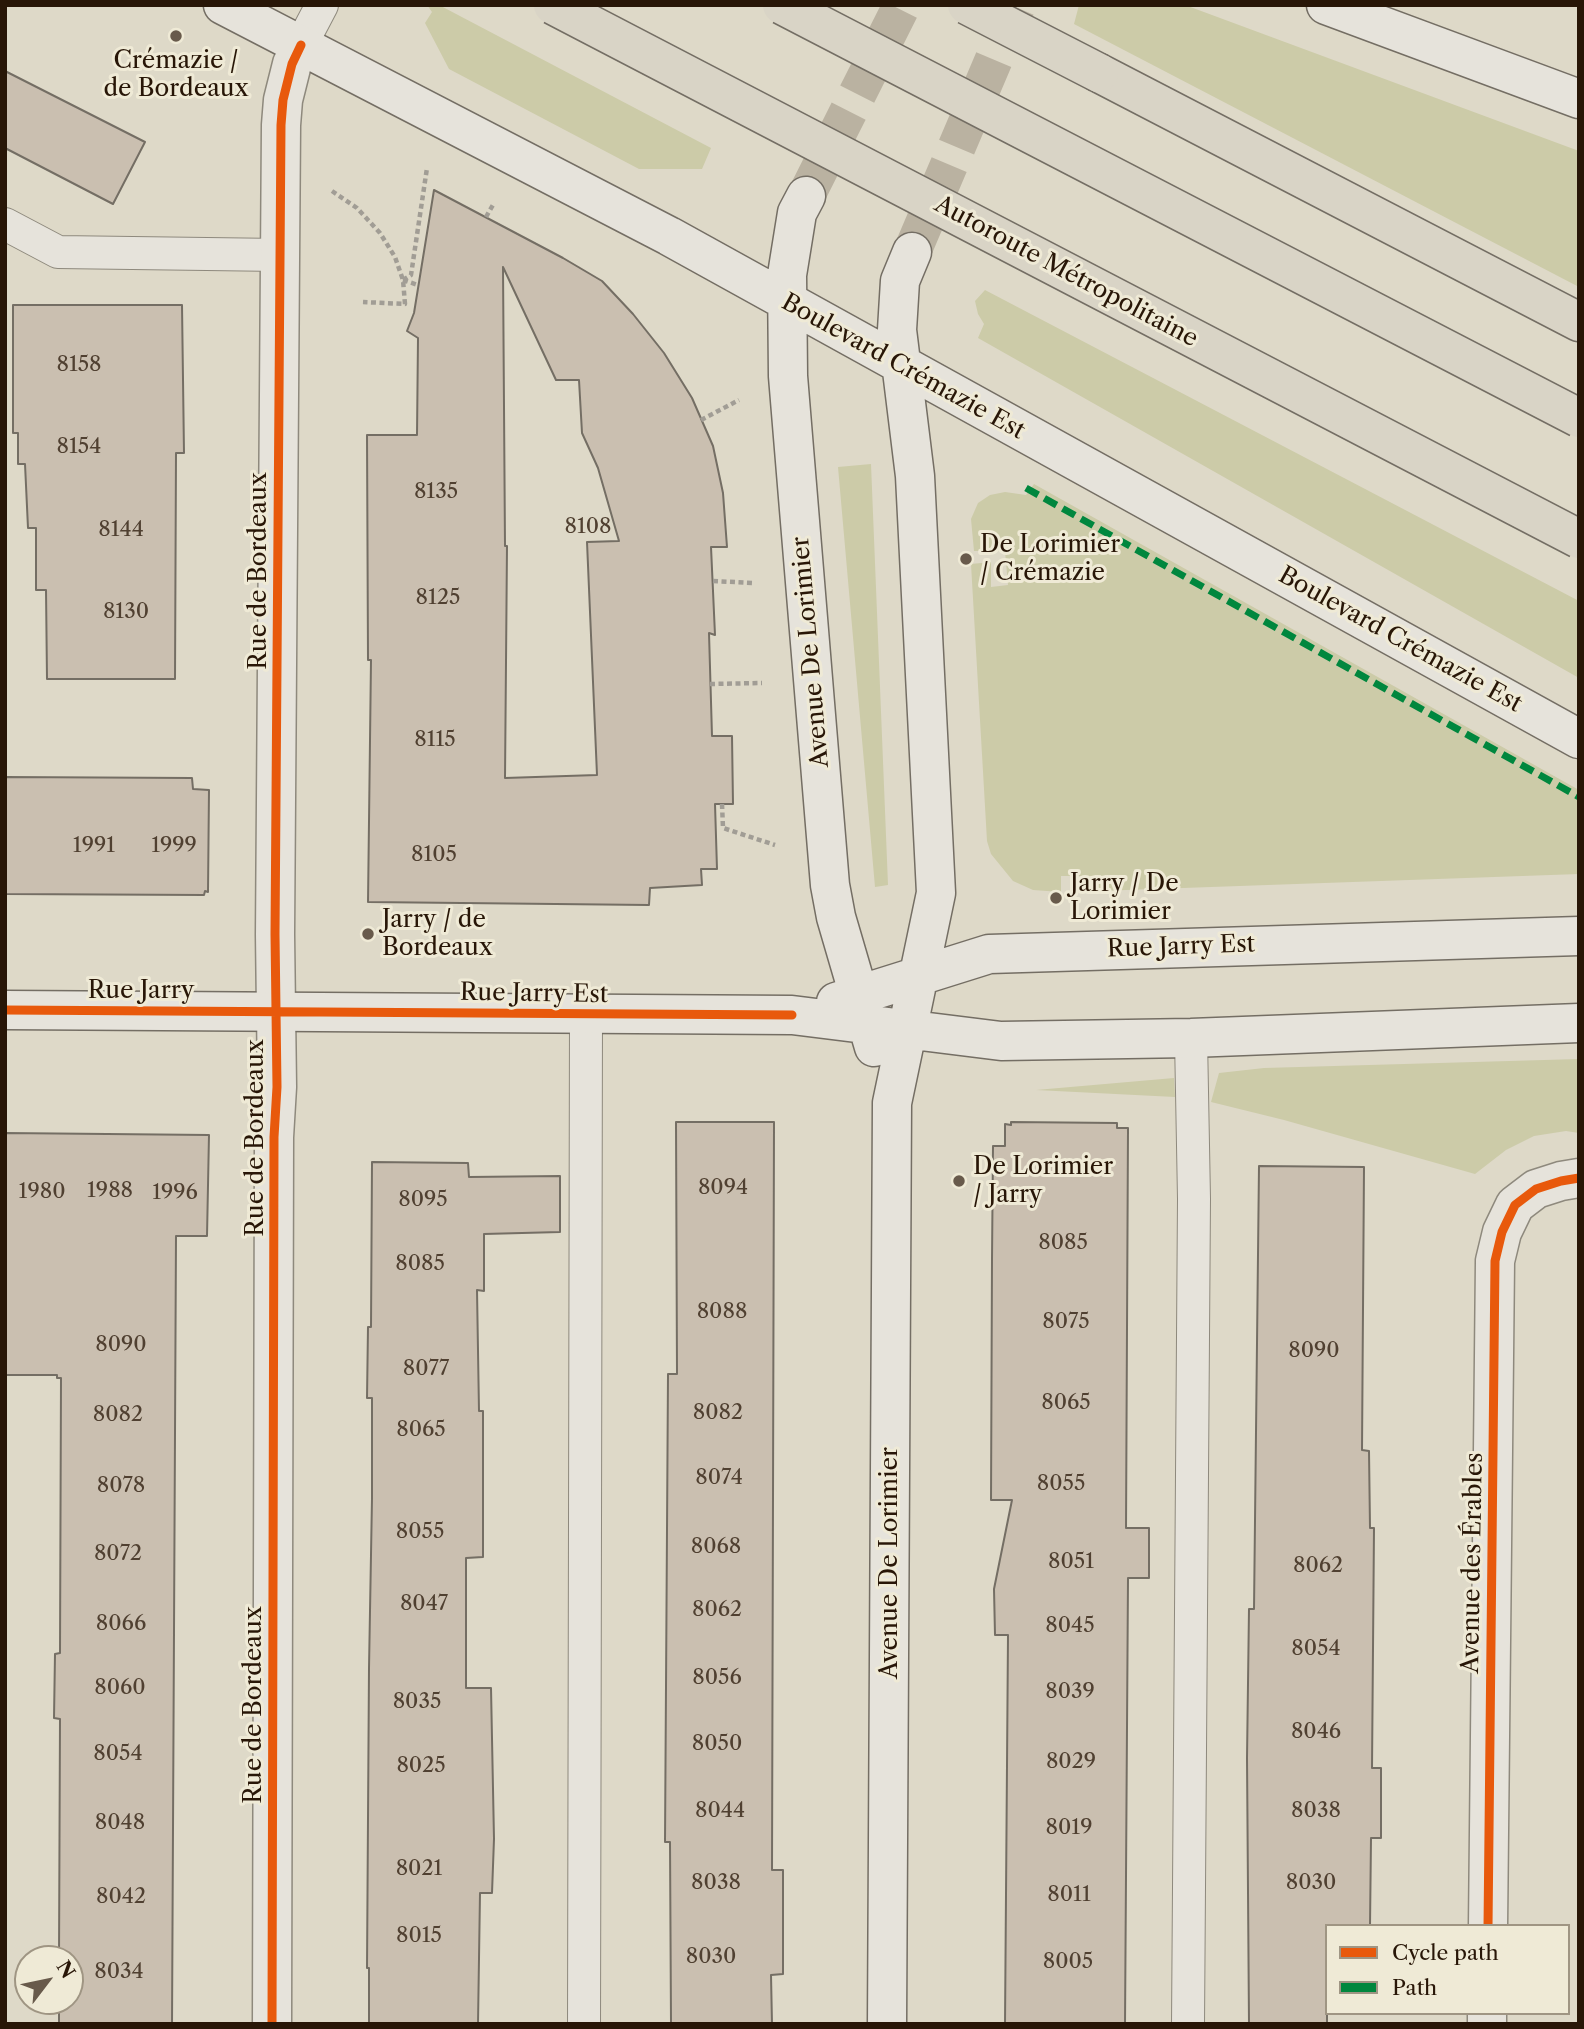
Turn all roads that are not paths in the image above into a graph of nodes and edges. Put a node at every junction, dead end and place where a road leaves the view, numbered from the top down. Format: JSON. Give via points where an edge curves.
{"nodes":[{"id":1,"x":223,"y":5,"type":"edge"},
{"id":2,"x":322,"y":5,"type":"edge"},
{"id":3,"x":553,"y":5,"type":"edge"},
{"id":4,"x":782,"y":5,"type":"edge"},
{"id":5,"x":967,"y":5,"type":"edge"},
{"id":6,"x":1325,"y":5,"type":"edge"},
{"id":7,"x":301,"y":45,"type":"junction"},
{"id":8,"x":1579,"y":100,"type":"edge"},
{"id":9,"x":806,"y":196,"type":"tunnel mouth"},
{"id":10,"x":5,"y":224,"type":"edge"},
{"id":11,"x":912,"y":252,"type":"tunnel mouth"},
{"id":12,"x":281,"y":255,"type":"junction"},
{"id":13,"x":788,"y":303,"type":"junction"},
{"id":14,"x":1579,"y":322,"type":"edge"},
{"id":15,"x":901,"y":364,"type":"junction"},
{"id":16,"x":1579,"y":418,"type":"edge"},
{"id":17,"x":1579,"y":540,"type":"edge"},
{"id":18,"x":1579,"y":738,"type":"edge"},
{"id":19,"x":1579,"y":936,"type":"edge"},
{"id":20,"x":919,"y":977,"type":"junction"},
{"id":21,"x":5,"y":1010,"type":"edge"},
{"id":22,"x":863,"y":1010,"type":"junction"},
{"id":23,"x":276,"y":1011,"type":"junction"},
{"id":24,"x":586,"y":1014,"type":"junction"},
{"id":25,"x":1579,"y":1023,"type":"edge"},
{"id":26,"x":908,"y":1030,"type":"junction"},
{"id":27,"x":1191,"y":1038,"type":"junction"},
{"id":28,"x":891,"y":1103,"type":"junction"},
{"id":29,"x":1579,"y":1178,"type":"edge"},
{"id":30,"x":1488,"y":1924,"type":"edge"},
{"id":31,"x":272,"y":2024,"type":"edge"},
{"id":32,"x":584,"y":2024,"type":"edge"},
{"id":33,"x":887,"y":2024,"type":"edge"},
{"id":34,"x":1188,"y":2024,"type":"edge"}],
"edges":[{"from":1,"to":7,"type":"main road","name":"Boulevard Crémazie Est"},
{"from":2,"to":7,"type":"lane"},
{"from":3,"to":17,"type":"highway","name":"Autoroute Métropolitaine","bridge":true},
{"from":4,"to":16,"type":"highway","bridge":true},
{"from":5,"to":14,"type":"highway","bridge":true},
{"from":6,"to":8,"type":"main road"},
{"from":7,"to":12,"type":"main road","name":"Rue de Bordeaux","via":[[283,100]]},
{"from":7,"to":13,"type":"main road","name":"Boulevard Crémazie Est"},
{"from":9,"to":13,"type":"main road","name":"Avenue De Lorimier","via":[[797,212],[792,240]]},
{"from":10,"to":12,"type":"lane","via":[[58,251]]},
{"from":11,"to":15,"type":"main road","name":"Avenue De Lorimier","via":[[900,281],[897,330]]},
{"from":12,"to":23,"type":"main road","name":"Rue de Bordeaux"},
{"from":13,"to":15,"type":"main road","name":"Boulevard Crémazie Est"},
{"from":13,"to":22,"type":"main road","name":"Avenue De Lorimier","via":[[788,376],[830,886]]},
{"from":15,"to":18,"type":"main road","name":"Boulevard Crémazie Est"},
{"from":15,"to":20,"type":"main road","name":"Avenue De Lorimier","via":[[915,476],[936,893]]},
{"from":19,"to":20,"type":"main road","name":"Rue Jarry Est","via":[[1016,952],[989,954]]},
{"from":20,"to":22,"type":"main road","name":"Rue Jarry Est"},
{"from":20,"to":26,"type":"main road","name":"Avenue De Lorimier"},
{"from":21,"to":23,"type":"main road","name":"Rue Jarry"},
{"from":22,"to":24,"type":"main road","name":"Rue Jarry Est","via":[[792,1015]]},
{"from":22,"to":26,"type":"main road","name":"Rue Jarry Est"},
{"from":22,"to":28,"type":"main road","name":"Avenue De Lorimier"},
{"from":23,"to":24,"type":"main road","name":"Rue Jarry Est"},
{"from":23,"to":31,"type":"main road","name":"Rue de Bordeaux"},
{"from":24,"to":32,"type":"lane"},
{"from":25,"to":27,"type":"main road","name":"Rue Jarry Est"},
{"from":26,"to":27,"type":"main road","name":"Rue Jarry Est","via":[[1001,1041]]},
{"from":26,"to":28,"type":"main road","name":"Avenue De Lorimier"},
{"from":27,"to":34,"type":"lane"},
{"from":28,"to":33,"type":"main road","name":"Avenue De Lorimier"},
{"from":29,"to":30,"type":"main road","name":"Avenue des Érables","via":[[1536,1189],[1515,1205],[1495,1261]]}]}
